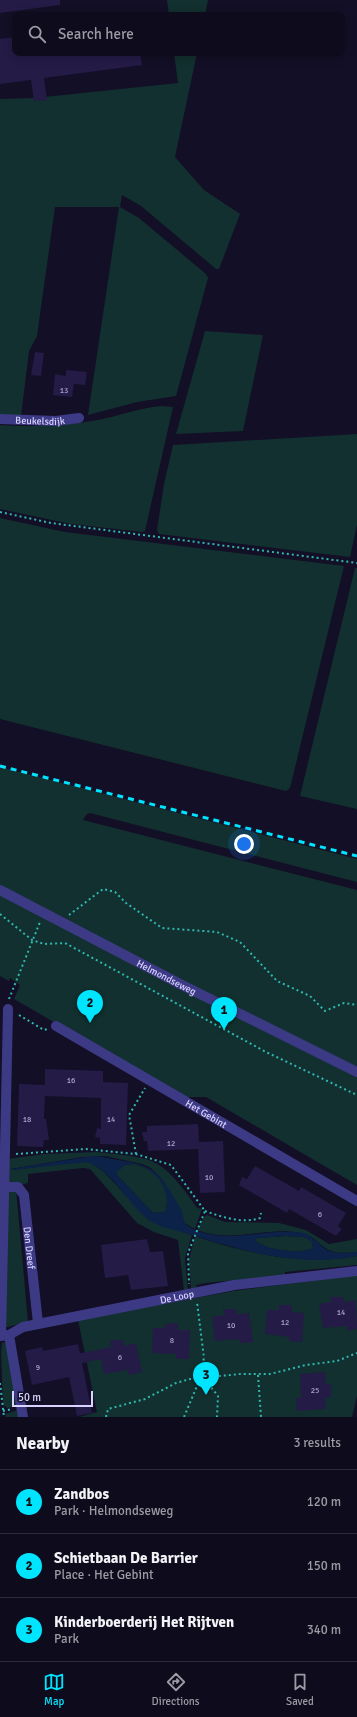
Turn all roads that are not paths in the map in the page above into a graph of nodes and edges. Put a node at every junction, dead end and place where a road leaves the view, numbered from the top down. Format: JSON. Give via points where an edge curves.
{"nodes":[{"id":1,"x":79,"y":418,"type":"dead end"},
{"id":2,"x":0,"y":419,"type":"edge"},
{"id":3,"x":0,"y":890,"type":"edge"},
{"id":4,"x":8,"y":1009,"type":"road end"},
{"id":5,"x":56,"y":1026,"type":"road end"},
{"id":6,"x":357,"y":1072,"type":"edge"},
{"id":7,"x":3,"y":1187,"type":"junction"},
{"id":8,"x":357,"y":1201,"type":"edge"},
{"id":9,"x":357,"y":1271,"type":"edge"},
{"id":10,"x":38,"y":1324,"type":"junction"},
{"id":11,"x":5,"y":1336,"type":"edge"},
{"id":12,"x":23,"y":1417,"type":"edge"}],
"edges":[{"from":1,"to":2,"type":"street","name":"Beukelsdijk","via":[[56,421]]},
{"from":3,"to":6,"type":"street","name":"Helmondseweg"},
{"from":4,"to":7,"type":"street"},
{"from":5,"to":8,"type":"street","name":"Het Gebint"},
{"from":7,"to":10,"type":"street","name":"Den Dreef","via":[[18,1188],[24,1195]]},
{"from":7,"to":11,"type":"street"},
{"from":9,"to":10,"type":"street","name":"De Loop","via":[[234,1285]]},
{"from":10,"to":11,"type":"street","name":"De Loop","via":[[23,1327]]},
{"from":11,"to":12,"type":"street"}]}
